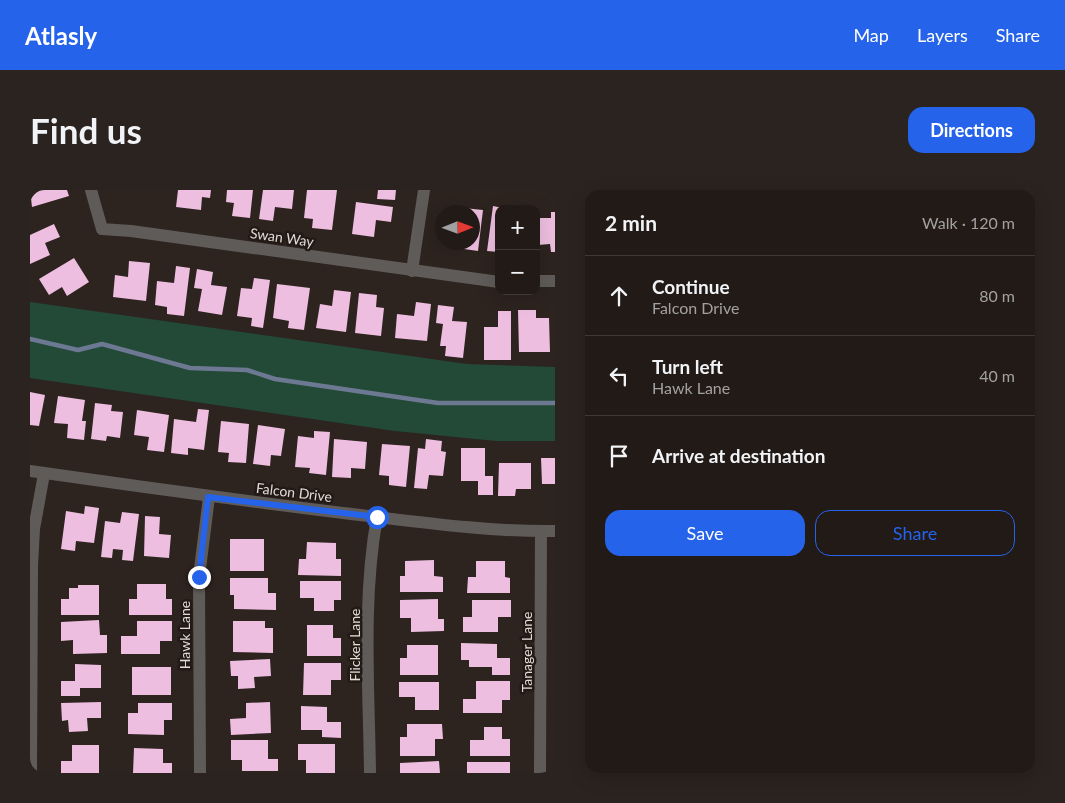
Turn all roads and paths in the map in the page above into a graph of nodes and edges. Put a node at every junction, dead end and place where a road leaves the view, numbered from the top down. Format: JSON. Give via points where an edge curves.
{"nodes":[{"id":1,"x":91,"y":190,"type":"edge"},
{"id":2,"x":424,"y":190,"type":"edge"},
{"id":3,"x":412,"y":271,"type":"junction"},
{"id":4,"x":495,"y":281,"type":"edge"},
{"id":5,"x":540,"y":281,"type":"edge"},
{"id":6,"x":555,"y":281,"type":"edge"},
{"id":7,"x":30,"y":472,"type":"edge"},
{"id":8,"x":44,"y":474,"type":"junction"},
{"id":9,"x":208,"y":497,"type":"junction"},
{"id":10,"x":377,"y":517,"type":"junction"},
{"id":11,"x":541,"y":531,"type":"junction"},
{"id":12,"x":555,"y":531,"type":"edge"},
{"id":13,"x":31,"y":773,"type":"edge"},
{"id":14,"x":200,"y":773,"type":"edge"},
{"id":15,"x":370,"y":773,"type":"edge"},
{"id":16,"x":540,"y":773,"type":"edge"}],
"edges":[{"from":1,"to":3,"type":"street","name":"Swan Way","via":[[102,229]]},
{"from":2,"to":3,"type":"street"},
{"from":3,"to":4,"type":"street","name":"Swan Way"},
{"from":5,"to":6,"type":"street"},
{"from":7,"to":8,"type":"street","name":"Falcon Drive"},
{"from":8,"to":9,"type":"street","name":"Falcon Drive"},
{"from":8,"to":13,"type":"street","via":[[34,529],[32,566]]},
{"from":9,"to":10,"type":"street","name":"Falcon Drive"},
{"from":9,"to":14,"type":"street","name":"Hawk Lane","via":[[199,577]]},
{"from":10,"to":11,"type":"street","name":"Falcon Drive","via":[[485,529]]},
{"from":10,"to":15,"type":"street","name":"Flicker Lane","via":[[369,589]]},
{"from":11,"to":12,"type":"street","name":"Falcon Drive"},
{"from":11,"to":16,"type":"street","name":"Tanager Lane"}]}
